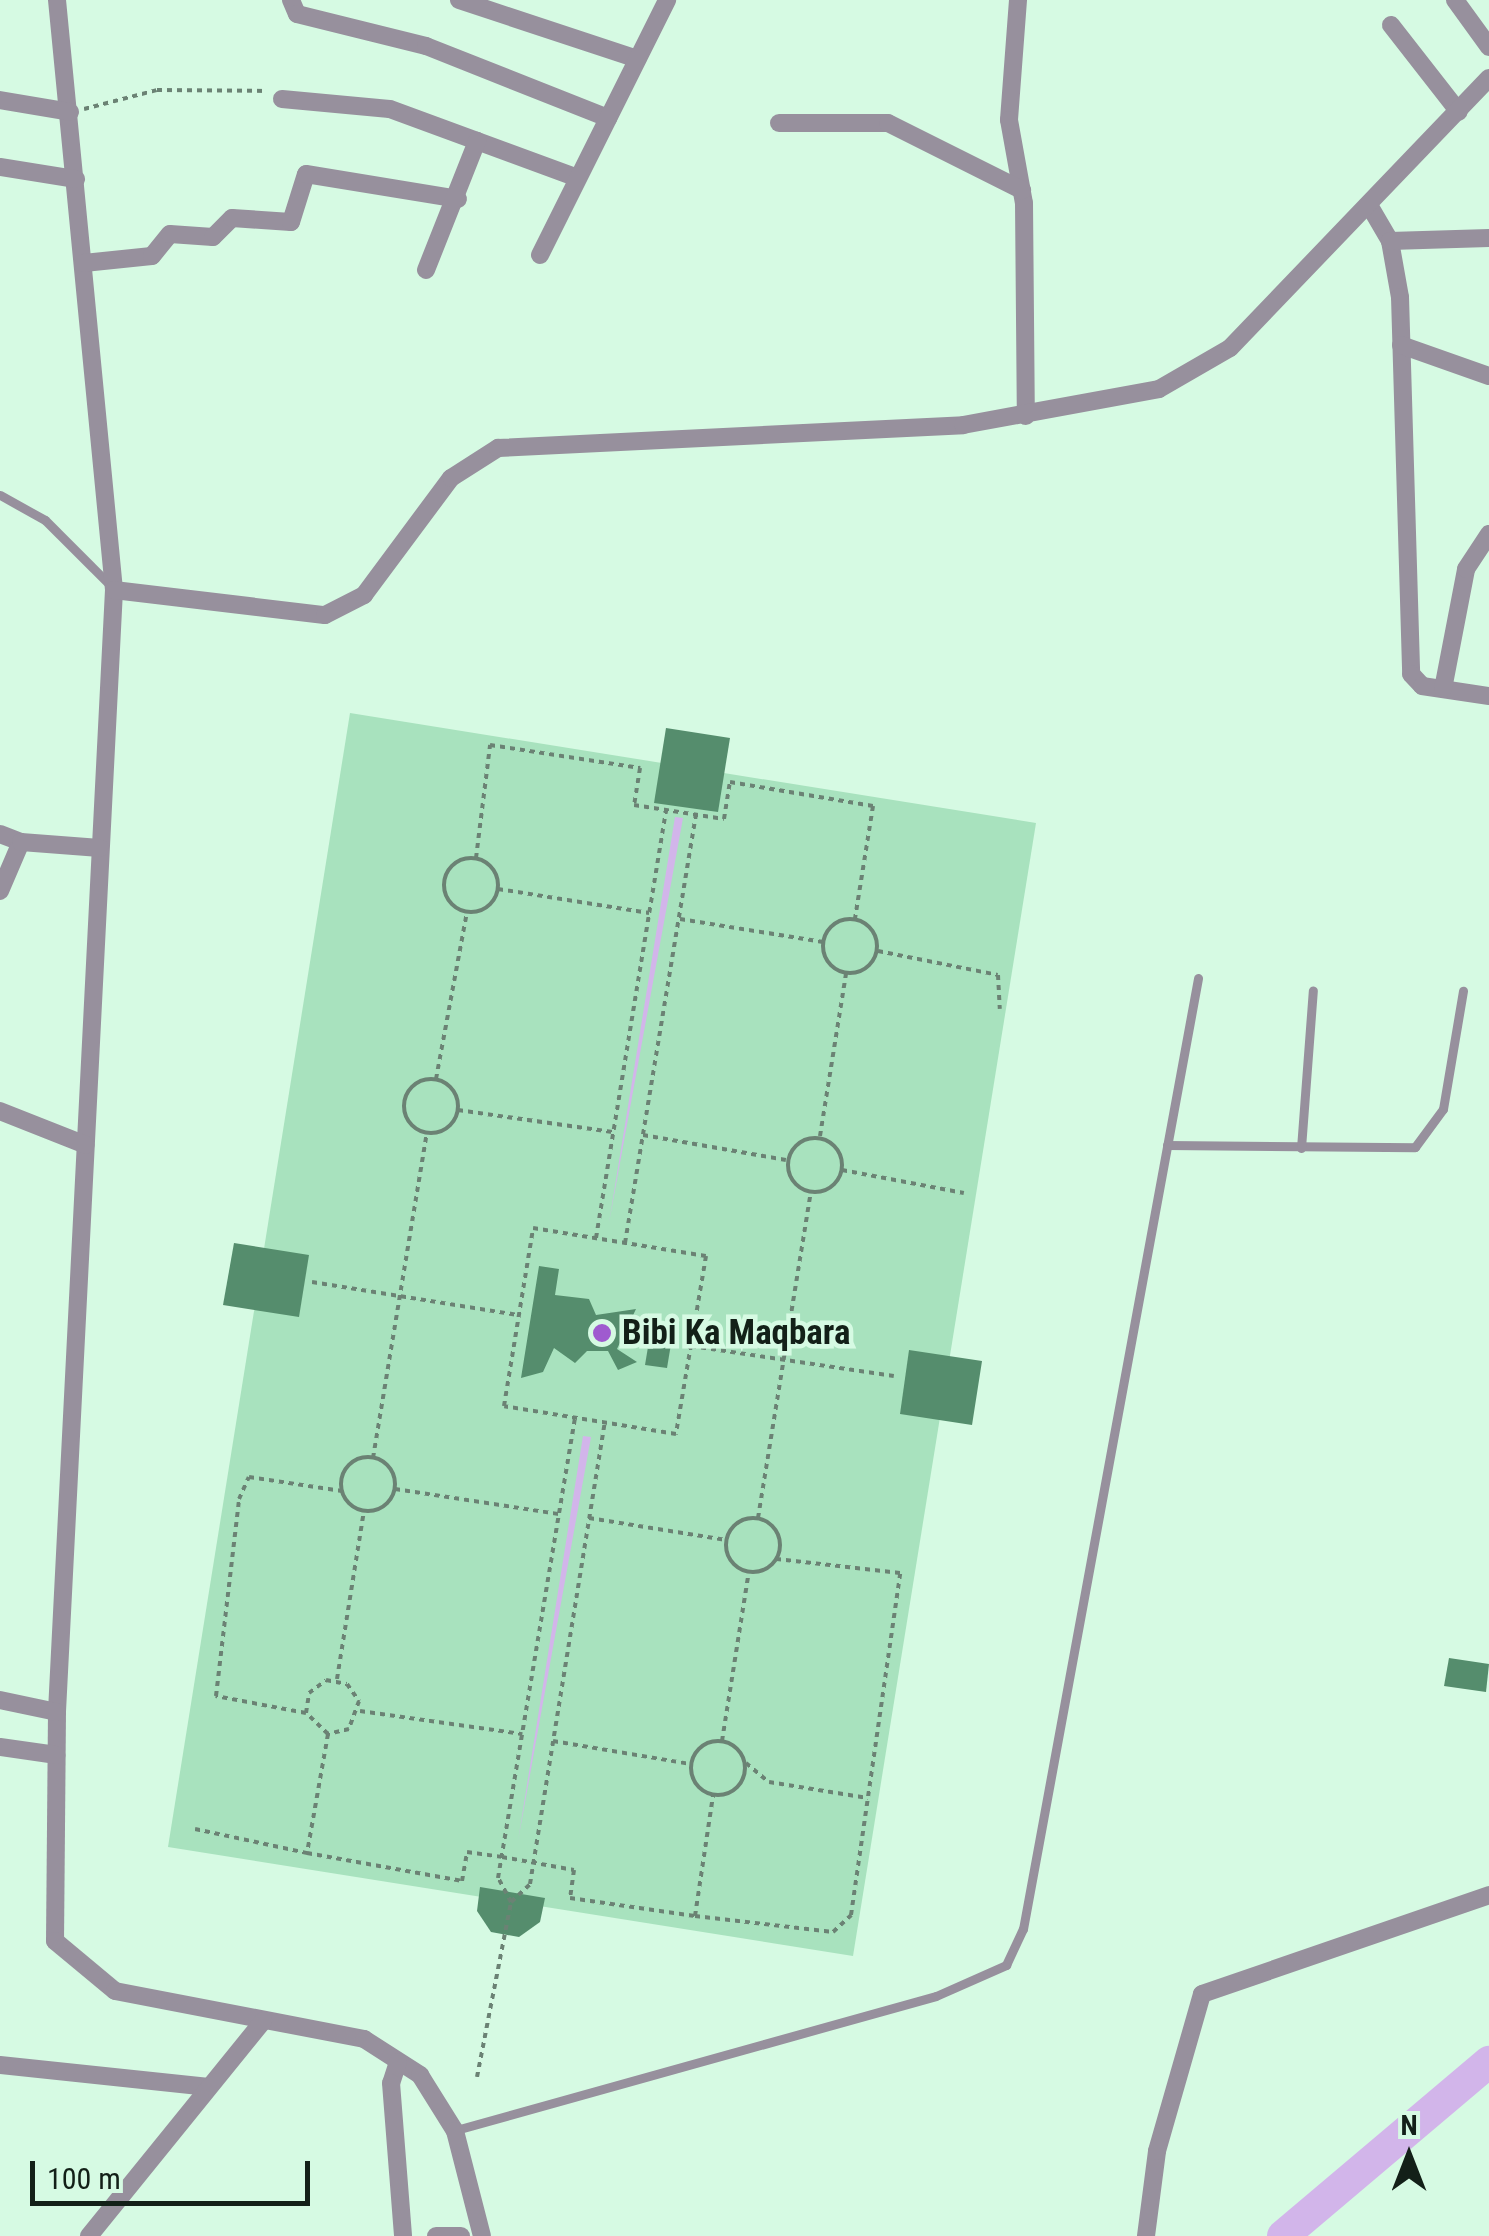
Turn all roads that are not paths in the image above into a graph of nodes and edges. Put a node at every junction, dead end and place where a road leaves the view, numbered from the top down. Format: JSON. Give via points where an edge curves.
{"nodes":[{"id":1,"x":57,"y":0,"type":"edge"},
{"id":2,"x":291,"y":0,"type":"edge"},
{"id":3,"x":460,"y":0,"type":"edge"},
{"id":4,"x":666,"y":0,"type":"edge"},
{"id":5,"x":1018,"y":0,"type":"edge"},
{"id":6,"x":1455,"y":0,"type":"edge"},
{"id":7,"x":1391,"y":26,"type":"dead end"},
{"id":8,"x":1489,"y":47,"type":"edge"},
{"id":9,"x":637,"y":60,"type":"junction"},
{"id":10,"x":1489,"y":78,"type":"edge"},
{"id":11,"x":282,"y":99,"type":"road end"},
{"id":12,"x":0,"y":100,"type":"edge"},
{"id":13,"x":70,"y":112,"type":"junction"},
{"id":14,"x":1460,"y":112,"type":"junction"},
{"id":15,"x":608,"y":118,"type":"junction"},
{"id":16,"x":779,"y":123,"type":"dead end"},
{"id":17,"x":477,"y":141,"type":"junction"},
{"id":18,"x":0,"y":167,"type":"edge"},
{"id":19,"x":578,"y":178,"type":"junction"},
{"id":20,"x":76,"y":179,"type":"junction"},
{"id":21,"x":1022,"y":190,"type":"junction"},
{"id":22,"x":458,"y":199,"type":"junction"},
{"id":23,"x":1369,"y":205,"type":"junction"},
{"id":24,"x":1489,"y":238,"type":"edge"},
{"id":25,"x":1390,"y":240,"type":"junction"},
{"id":26,"x":540,"y":256,"type":"dead end"},
{"id":27,"x":84,"y":262,"type":"junction"},
{"id":28,"x":426,"y":270,"type":"dead end"},
{"id":29,"x":1401,"y":345,"type":"junction"},
{"id":30,"x":1489,"y":376,"type":"edge"},
{"id":31,"x":1026,"y":416,"type":"junction"},
{"id":32,"x":0,"y":495,"type":"edge"},
{"id":33,"x":1489,"y":534,"type":"edge"},
{"id":34,"x":114,"y":590,"type":"junction"},
{"id":35,"x":1443,"y":689,"type":"junction"},
{"id":36,"x":1489,"y":696,"type":"edge"},
{"id":37,"x":0,"y":834,"type":"edge"},
{"id":38,"x":21,"y":842,"type":"junction"},
{"id":39,"x":100,"y":848,"type":"junction"},
{"id":40,"x":0,"y":891,"type":"edge"},
{"id":41,"x":1198,"y":978,"type":"dead end"},
{"id":42,"x":1313,"y":990,"type":"dead end"},
{"id":43,"x":1464,"y":991,"type":"dead end"},
{"id":44,"x":0,"y":1111,"type":"edge"},
{"id":45,"x":86,"y":1145,"type":"junction"},
{"id":46,"x":1167,"y":1145,"type":"junction"},
{"id":47,"x":1301,"y":1148,"type":"junction"},
{"id":48,"x":0,"y":1700,"type":"edge"},
{"id":49,"x":57,"y":1712,"type":"junction"},
{"id":50,"x":0,"y":1748,"type":"edge"},
{"id":51,"x":56,"y":1754,"type":"junction"},
{"id":52,"x":1489,"y":1895,"type":"edge"},
{"id":53,"x":263,"y":2021,"type":"junction"},
{"id":54,"x":398,"y":2062,"type":"junction"},
{"id":55,"x":0,"y":2066,"type":"edge"},
{"id":56,"x":209,"y":2087,"type":"junction"},
{"id":57,"x":456,"y":2131,"type":"junction"},
{"id":58,"x":88,"y":2236,"type":"edge"},
{"id":59,"x":404,"y":2236,"type":"edge"},
{"id":60,"x":436,"y":2236,"type":"edge"},
{"id":61,"x":462,"y":2236,"type":"edge"},
{"id":62,"x":482,"y":2236,"type":"edge"},
{"id":63,"x":1146,"y":2236,"type":"edge"}],
"edges":[{"from":1,"to":13,"type":"street"},
{"from":2,"to":15,"type":"street","via":[[297,14],[426,46]]},
{"from":3,"to":9,"type":"street"},
{"from":4,"to":9,"type":"street"},
{"from":5,"to":21,"type":"street","via":[[1009,120]]},
{"from":6,"to":8,"type":"street"},
{"from":7,"to":14,"type":"street"},
{"from":9,"to":15,"type":"street"},
{"from":10,"to":14,"type":"street"},
{"from":11,"to":17,"type":"street","via":[[379,106]]},
{"from":12,"to":13,"type":"street"},
{"from":13,"to":20,"type":"street"},
{"from":14,"to":23,"type":"street"},
{"from":15,"to":19,"type":"street"},
{"from":16,"to":21,"type":"street","via":[[888,122]]},
{"from":17,"to":19,"type":"street"},
{"from":17,"to":22,"type":"street"},
{"from":18,"to":20,"type":"street"},
{"from":19,"to":26,"type":"street"},
{"from":20,"to":27,"type":"street"},
{"from":21,"to":31,"type":"street"},
{"from":22,"to":27,"type":"street","via":[[306,174],[292,222],[232,218],[213,237],[170,234],[152,256]]},
{"from":22,"to":28,"type":"street"},
{"from":23,"to":25,"type":"street"},
{"from":23,"to":31,"type":"street","via":[[1230,348],[1160,389]]},
{"from":24,"to":25,"type":"street"},
{"from":25,"to":29,"type":"street"},
{"from":27,"to":34,"type":"street"},
{"from":29,"to":30,"type":"street"},
{"from":29,"to":35,"type":"street","via":[[1410,668],[1416,682]]},
{"from":31,"to":34,"type":"street","via":[[498,448],[451,478],[364,595],[325,615]]},
{"from":32,"to":34,"type":"lane","via":[[44,520]]},
{"from":33,"to":35,"type":"street","via":[[1466,569]]},
{"from":34,"to":39,"type":"street"},
{"from":35,"to":36,"type":"street"},
{"from":37,"to":38,"type":"street"},
{"from":38,"to":39,"type":"street"},
{"from":38,"to":40,"type":"street"},
{"from":39,"to":45,"type":"street"},
{"from":41,"to":46,"type":"lane"},
{"from":42,"to":47,"type":"lane"},
{"from":43,"to":47,"type":"lane","via":[[1443,1110],[1428,1138],[1401,1150]]},
{"from":44,"to":45,"type":"street"},
{"from":45,"to":49,"type":"street"},
{"from":46,"to":47,"type":"lane"},
{"from":46,"to":57,"type":"lane","via":[[1023,1929],[1006,1965],[936,1996]]},
{"from":48,"to":49,"type":"street"},
{"from":49,"to":51,"type":"street"},
{"from":50,"to":51,"type":"street"},
{"from":51,"to":53,"type":"street","via":[[55,1941],[115,1991]]},
{"from":52,"to":63,"type":"street","via":[[1202,1994],[1157,2152]]},
{"from":53,"to":54,"type":"street","via":[[364,2039]]},
{"from":53,"to":56,"type":"street"},
{"from":54,"to":57,"type":"street","via":[[420,2076]]},
{"from":54,"to":59,"type":"street","via":[[391,2083]]},
{"from":55,"to":56,"type":"street"},
{"from":56,"to":58,"type":"street"},
{"from":57,"to":62,"type":"street"},
{"from":60,"to":61,"type":"street"}]}
